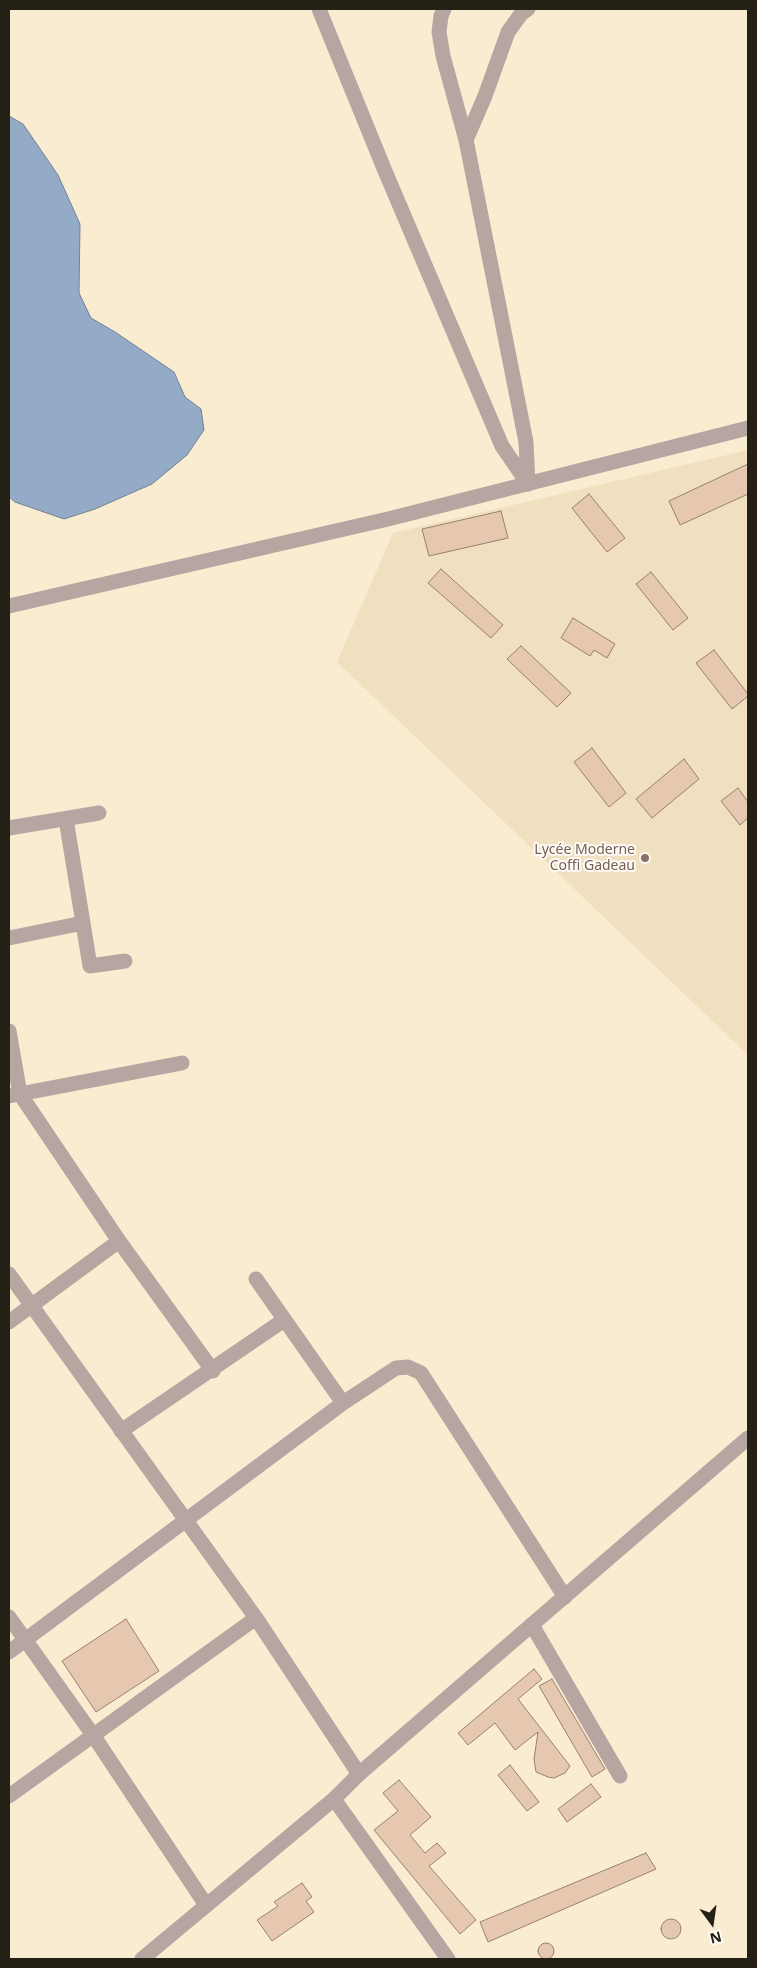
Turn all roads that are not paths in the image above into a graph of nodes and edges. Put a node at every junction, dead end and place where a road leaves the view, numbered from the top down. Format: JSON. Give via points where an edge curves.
{"nodes":[{"id":1,"x":319,"y":9,"type":"edge"},
{"id":2,"x":444,"y":9,"type":"edge"},
{"id":3,"x":528,"y":9,"type":"edge"},
{"id":4,"x":466,"y":140,"type":"junction"},
{"id":5,"x":748,"y":428,"type":"edge"},
{"id":6,"x":528,"y":484,"type":"junction"},
{"id":7,"x":9,"y":606,"type":"edge"},
{"id":8,"x":98,"y":813,"type":"dead end"},
{"id":9,"x":66,"y":818,"type":"junction"},
{"id":10,"x":9,"y":828,"type":"edge"},
{"id":11,"x":83,"y":923,"type":"junction"},
{"id":12,"x":9,"y":938,"type":"edge"},
{"id":13,"x":125,"y":961,"type":"dead end"},
{"id":14,"x":9,"y":1031,"type":"edge"},
{"id":15,"x":182,"y":1063,"type":"dead end"},
{"id":16,"x":14,"y":1095,"type":"edge"},
{"id":17,"x":119,"y":1241,"type":"junction"},
{"id":18,"x":9,"y":1274,"type":"edge"},
{"id":19,"x":256,"y":1279,"type":"dead end"},
{"id":20,"x":31,"y":1306,"type":"junction"},
{"id":21,"x":284,"y":1320,"type":"junction"},
{"id":22,"x":9,"y":1322,"type":"edge"},
{"id":23,"x":212,"y":1370,"type":"junction"},
{"id":24,"x":343,"y":1403,"type":"junction"},
{"id":25,"x":121,"y":1431,"type":"junction"},
{"id":26,"x":748,"y":1438,"type":"edge"},
{"id":27,"x":185,"y":1520,"type":"junction"},
{"id":28,"x":565,"y":1597,"type":"junction"},
{"id":29,"x":9,"y":1617,"type":"edge"},
{"id":30,"x":256,"y":1618,"type":"junction"},
{"id":31,"x":532,"y":1625,"type":"junction"},
{"id":32,"x":24,"y":1641,"type":"junction"},
{"id":33,"x":9,"y":1652,"type":"edge"},
{"id":34,"x":93,"y":1735,"type":"junction"},
{"id":35,"x":359,"y":1774,"type":"junction"},
{"id":36,"x":620,"y":1776,"type":"dead end"},
{"id":37,"x":9,"y":1796,"type":"edge"},
{"id":38,"x":334,"y":1799,"type":"junction"},
{"id":39,"x":206,"y":1905,"type":"junction"},
{"id":40,"x":142,"y":1959,"type":"edge"},
{"id":41,"x":448,"y":1959,"type":"edge"}],
"edges":[{"from":1,"to":6,"type":"street","via":[[502,446]]},
{"from":2,"to":4,"type":"street","via":[[440,32],[443,56]]},
{"from":3,"to":4,"type":"street","via":[[508,32],[486,96]]},
{"from":4,"to":6,"type":"street","via":[[526,442]]},
{"from":5,"to":6,"type":"street"},
{"from":6,"to":7,"type":"street"},
{"from":8,"to":9,"type":"street"},
{"from":9,"to":10,"type":"street"},
{"from":9,"to":11,"type":"street"},
{"from":11,"to":12,"type":"street"},
{"from":11,"to":13,"type":"street","via":[[90,966]]},
{"from":14,"to":16,"type":"street"},
{"from":15,"to":16,"type":"street"},
{"from":16,"to":17,"type":"street"},
{"from":17,"to":20,"type":"street"},
{"from":17,"to":23,"type":"street"},
{"from":18,"to":20,"type":"street"},
{"from":19,"to":21,"type":"street"},
{"from":20,"to":22,"type":"street"},
{"from":20,"to":25,"type":"street"},
{"from":21,"to":23,"type":"street"},
{"from":21,"to":24,"type":"street"},
{"from":23,"to":25,"type":"street"},
{"from":24,"to":27,"type":"street"},
{"from":24,"to":28,"type":"street","via":[[396,1368],[408,1367],[420,1373]]},
{"from":25,"to":27,"type":"street"},
{"from":26,"to":28,"type":"street"},
{"from":27,"to":30,"type":"street"},
{"from":27,"to":32,"type":"street"},
{"from":28,"to":31,"type":"street"},
{"from":29,"to":32,"type":"street"},
{"from":30,"to":34,"type":"street"},
{"from":30,"to":35,"type":"street"},
{"from":31,"to":35,"type":"street"},
{"from":31,"to":36,"type":"street"},
{"from":32,"to":33,"type":"street"},
{"from":32,"to":34,"type":"street"},
{"from":34,"to":37,"type":"street"},
{"from":34,"to":39,"type":"street"},
{"from":35,"to":38,"type":"street"},
{"from":38,"to":39,"type":"street"},
{"from":38,"to":41,"type":"street"},
{"from":39,"to":40,"type":"street"}]}
